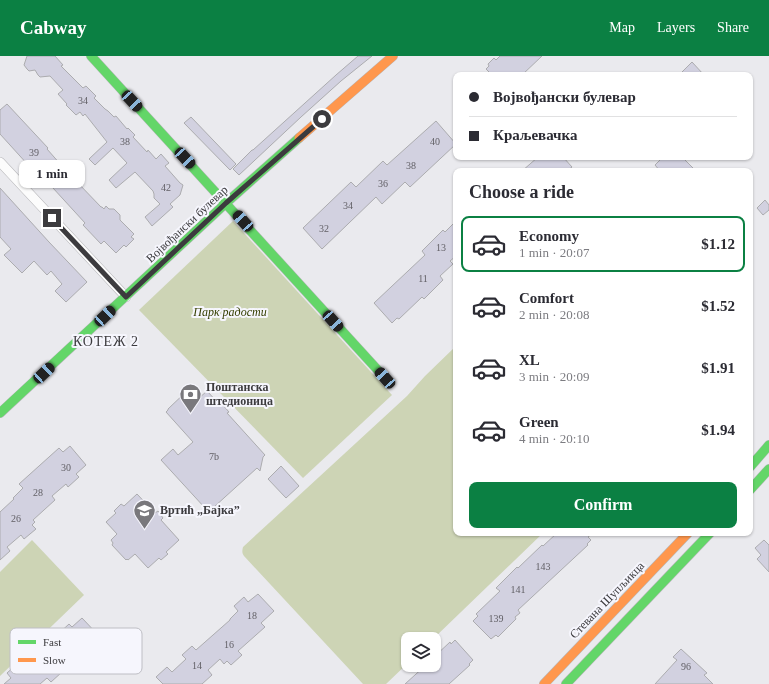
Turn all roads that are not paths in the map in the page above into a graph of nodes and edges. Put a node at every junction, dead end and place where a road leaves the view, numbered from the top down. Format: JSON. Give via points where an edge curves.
{"nodes":[{"id":1,"x":91,"y":56,"type":"edge"},
{"id":2,"x":393,"y":56,"type":"edge"},
{"id":3,"x":0,"y":162,"type":"edge"},
{"id":4,"x":226,"y":203,"type":"junction"},
{"id":5,"x":126,"y":297,"type":"junction"},
{"id":6,"x":385,"y":378,"type":"dead end"},
{"id":7,"x":0,"y":413,"type":"edge"},
{"id":8,"x":769,"y":445,"type":"edge"},
{"id":9,"x":753,"y":464,"type":"edge"},
{"id":10,"x":769,"y":469,"type":"edge"},
{"id":11,"x":753,"y":487,"type":"edge"},
{"id":12,"x":685,"y":536,"type":"edge"},
{"id":13,"x":707,"y":536,"type":"edge"},
{"id":14,"x":544,"y":684,"type":"edge"},
{"id":15,"x":566,"y":684,"type":"edge"}],
"edges":[{"from":1,"to":4,"type":"street"},
{"from":2,"to":4,"type":"street","name":"Војвођански булевар"},
{"from":3,"to":5,"type":"street"},
{"from":4,"to":5,"type":"street","name":"Војвођански булевар"},
{"from":4,"to":6,"type":"street"},
{"from":5,"to":7,"type":"street","name":"Војвођански булевар"},
{"from":8,"to":9,"type":"street"},
{"from":10,"to":11,"type":"street"},
{"from":12,"to":14,"type":"street","name":"Стевана Шупљикца"},
{"from":13,"to":15,"type":"street"}]}
